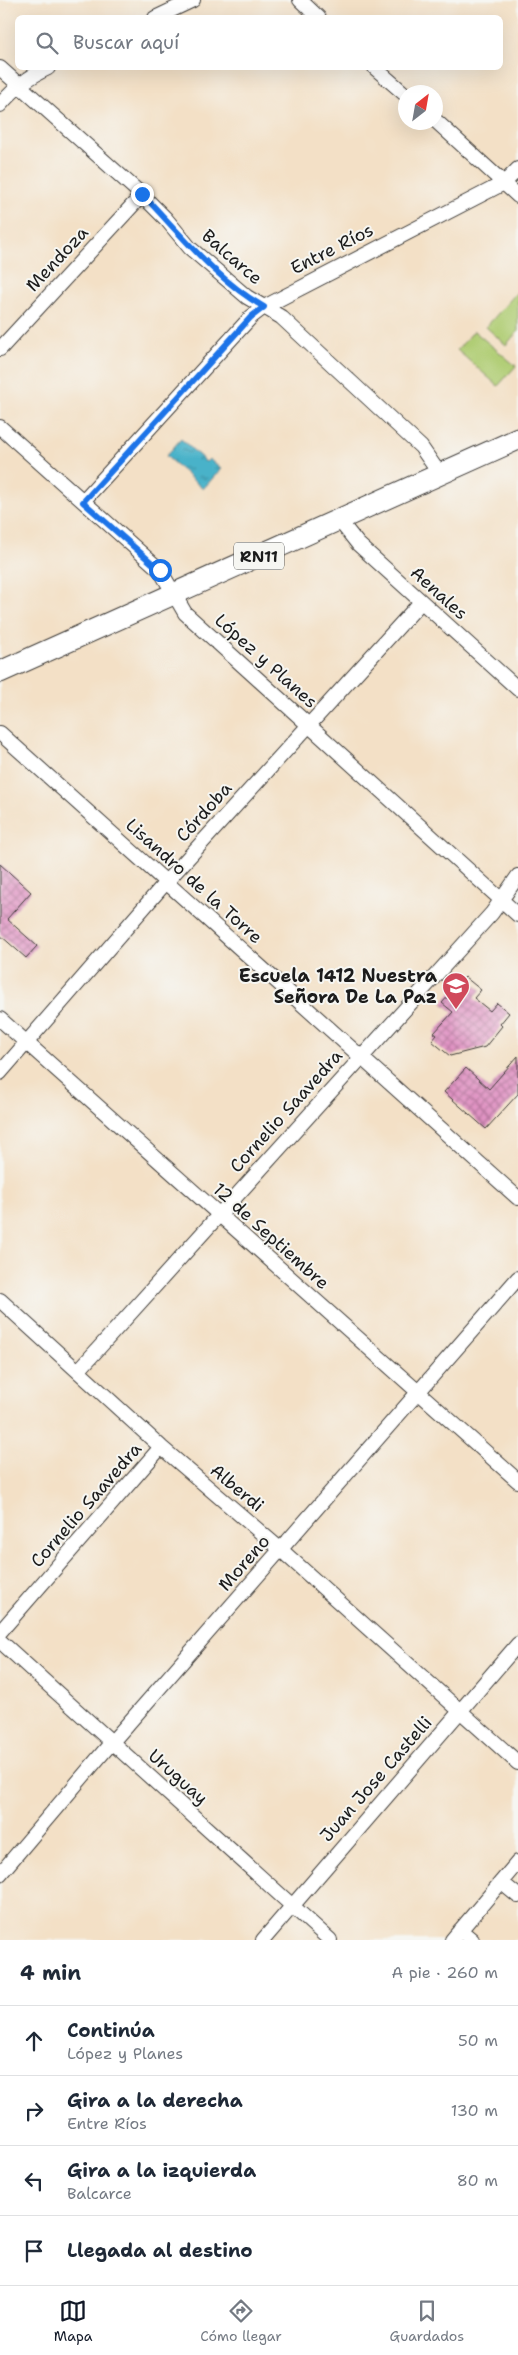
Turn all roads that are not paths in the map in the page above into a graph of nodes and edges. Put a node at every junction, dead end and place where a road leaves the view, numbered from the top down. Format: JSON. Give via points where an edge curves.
{"nodes":[{"id":1,"x":193,"y":0,"type":"edge"},
{"id":2,"x":300,"y":0,"type":"edge"},
{"id":3,"x":161,"y":15,"type":"edge"},
{"id":4,"x":317,"y":15,"type":"edge"},
{"id":5,"x":0,"y":68,"type":"edge"},
{"id":6,"x":44,"y":70,"type":"edge"},
{"id":7,"x":377,"y":70,"type":"edge"},
{"id":8,"x":18,"y":85,"type":"junction"},
{"id":9,"x":398,"y":88,"type":"edge"},
{"id":10,"x":0,"y":105,"type":"edge"},
{"id":11,"x":443,"y":128,"type":"edge"},
{"id":12,"x":518,"y":169,"type":"edge"},
{"id":13,"x":504,"y":183,"type":"junction"},
{"id":14,"x":142,"y":194,"type":"junction"},
{"id":15,"x":518,"y":196,"type":"edge"},
{"id":16,"x":264,"y":307,"type":"junction"},
{"id":17,"x":0,"y":349,"type":"edge"},
{"id":18,"x":0,"y":427,"type":"edge"},
{"id":19,"x":518,"y":439,"type":"edge"},
{"id":20,"x":439,"y":473,"type":"junction"},
{"id":21,"x":83,"y":502,"type":"junction"},
{"id":22,"x":339,"y":520,"type":"junction"},
{"id":23,"x":174,"y":594,"type":"junction"},
{"id":24,"x":421,"y":602,"type":"junction"},
{"id":25,"x":0,"y":672,"type":"edge"},
{"id":26,"x":518,"y":689,"type":"edge"},
{"id":27,"x":307,"y":724,"type":"junction"},
{"id":28,"x":0,"y":733,"type":"edge"},
{"id":29,"x":518,"y":876,"type":"edge"},
{"id":30,"x":167,"y":881,"type":"junction"},
{"id":31,"x":501,"y":899,"type":"junction"},
{"id":32,"x":518,"y":914,"type":"edge"},
{"id":33,"x":0,"y":1019,"type":"edge"},
{"id":34,"x":27,"y":1043,"type":"junction"},
{"id":35,"x":359,"y":1058,"type":"junction"},
{"id":36,"x":0,"y":1073,"type":"edge"},
{"id":37,"x":518,"y":1198,"type":"edge"},
{"id":38,"x":218,"y":1214,"type":"junction"},
{"id":39,"x":518,"y":1278,"type":"edge"},
{"id":40,"x":0,"y":1300,"type":"edge"},
{"id":41,"x":79,"y":1370,"type":"junction"},
{"id":42,"x":418,"y":1391,"type":"junction"},
{"id":43,"x":161,"y":1447,"type":"junction"},
{"id":44,"x":518,"y":1481,"type":"edge"},
{"id":45,"x":280,"y":1549,"type":"junction"},
{"id":46,"x":0,"y":1632,"type":"edge"},
{"id":47,"x":0,"y":1641,"type":"edge"},
{"id":48,"x":518,"y":1644,"type":"edge"},
{"id":49,"x":460,"y":1711,"type":"junction"},
{"id":50,"x":112,"y":1742,"type":"junction"},
{"id":51,"x":518,"y":1763,"type":"edge"},
{"id":52,"x":518,"y":1862,"type":"edge"},
{"id":53,"x":0,"y":1874,"type":"edge"},
{"id":54,"x":501,"y":1882,"type":"junction"},
{"id":55,"x":518,"y":1896,"type":"edge"},
{"id":56,"x":292,"y":1906,"type":"junction"},
{"id":57,"x":456,"y":1935,"type":"edge"},
{"id":58,"x":263,"y":1940,"type":"edge"},
{"id":59,"x":330,"y":1940,"type":"edge"},
{"id":60,"x":472,"y":1940,"type":"edge"}],
"edges":[{"from":1,"to":3,"type":"street"},
{"from":2,"to":4,"type":"street"},
{"from":5,"to":8,"type":"street","name":"Balcarce"},
{"from":6,"to":8,"type":"street"},
{"from":7,"to":9,"type":"street"},
{"from":8,"to":10,"type":"street"},
{"from":8,"to":14,"type":"street","name":"Balcarce"},
{"from":11,"to":13,"type":"street"},
{"from":12,"to":13,"type":"street","name":"Entre Ríos"},
{"from":13,"to":15,"type":"street"},
{"from":13,"to":16,"type":"street","name":"Entre Ríos"},
{"from":14,"to":16,"type":"street","name":"Balcarce","via":[[190,248],[247,297]]},
{"from":14,"to":17,"type":"street","name":"Mendoza"},
{"from":16,"to":20,"type":"street","name":"Balcarce","via":[[281,317],[421,447]]},
{"from":16,"to":21,"type":"street","name":"Entre Ríos","via":[[251,317]]},
{"from":18,"to":21,"type":"street","name":"López y Planes"},
{"from":19,"to":20,"type":"main road","number":"RN11"},
{"from":20,"to":22,"type":"main road","number":"RN11"},
{"from":21,"to":23,"type":"street","name":"López y Planes","via":[[160,570]]},
{"from":22,"to":23,"type":"main road","number":"RN11"},
{"from":22,"to":24,"type":"street","name":"Aenales","via":[[358,544]]},
{"from":23,"to":25,"type":"main road","number":"RN11"},
{"from":23,"to":27,"type":"street","name":"López y Planes","via":[[185,613]]},
{"from":24,"to":26,"type":"street","name":"Aenales"},
{"from":24,"to":27,"type":"street","name":"Córdoba"},
{"from":27,"to":30,"type":"street","name":"Córdoba"},
{"from":27,"to":31,"type":"street","name":"López y Planes"},
{"from":28,"to":30,"type":"street","name":"Lisandro de la Torre"},
{"from":29,"to":31,"type":"street","name":"Cornelio Saavedra"},
{"from":30,"to":34,"type":"street","name":"Córdoba"},
{"from":30,"to":35,"type":"street","name":"Lisandro de la Torre"},
{"from":31,"to":32,"type":"street","name":"López y Planes"},
{"from":31,"to":35,"type":"street","name":"Cornelio Saavedra","via":[[492,913]]},
{"from":33,"to":34,"type":"street","name":"12 de Septiembre"},
{"from":34,"to":36,"type":"street","name":"Córdoba"},
{"from":34,"to":38,"type":"street","name":"12 de Septiembre"},
{"from":35,"to":37,"type":"street","name":"Lisandro de la Torre"},
{"from":35,"to":38,"type":"street","name":"Cornelio Saavedra"},
{"from":38,"to":41,"type":"street","name":"Cornelio Saavedra"},
{"from":38,"to":42,"type":"street","name":"12 de Septiembre"},
{"from":39,"to":42,"type":"street","name":"Moreno"},
{"from":40,"to":41,"type":"street","name":"Alberdi"},
{"from":41,"to":43,"type":"street","name":"Alberdi"},
{"from":42,"to":44,"type":"street","name":"12 de Septiembre"},
{"from":42,"to":45,"type":"street","name":"Moreno"},
{"from":43,"to":45,"type":"street","name":"Alberdi"},
{"from":43,"to":46,"type":"street","name":"Cornelio Saavedra"},
{"from":45,"to":49,"type":"street","name":"Alberdi"},
{"from":45,"to":50,"type":"street","name":"Moreno"},
{"from":47,"to":50,"type":"street","name":"Uruguay"},
{"from":48,"to":49,"type":"street","name":"Juan Jose Castelli"},
{"from":49,"to":51,"type":"street","name":"Alberdi"},
{"from":49,"to":56,"type":"street","name":"Juan Jose Castelli"},
{"from":50,"to":53,"type":"street","name":"Moreno"},
{"from":50,"to":56,"type":"street","name":"Uruguay"},
{"from":52,"to":54,"type":"street"},
{"from":54,"to":55,"type":"street"},
{"from":54,"to":57,"type":"street"},
{"from":56,"to":58,"type":"street","name":"Juan Jose Castelli"},
{"from":56,"to":59,"type":"street","name":"Uruguay"},
{"from":57,"to":60,"type":"street"}]}
